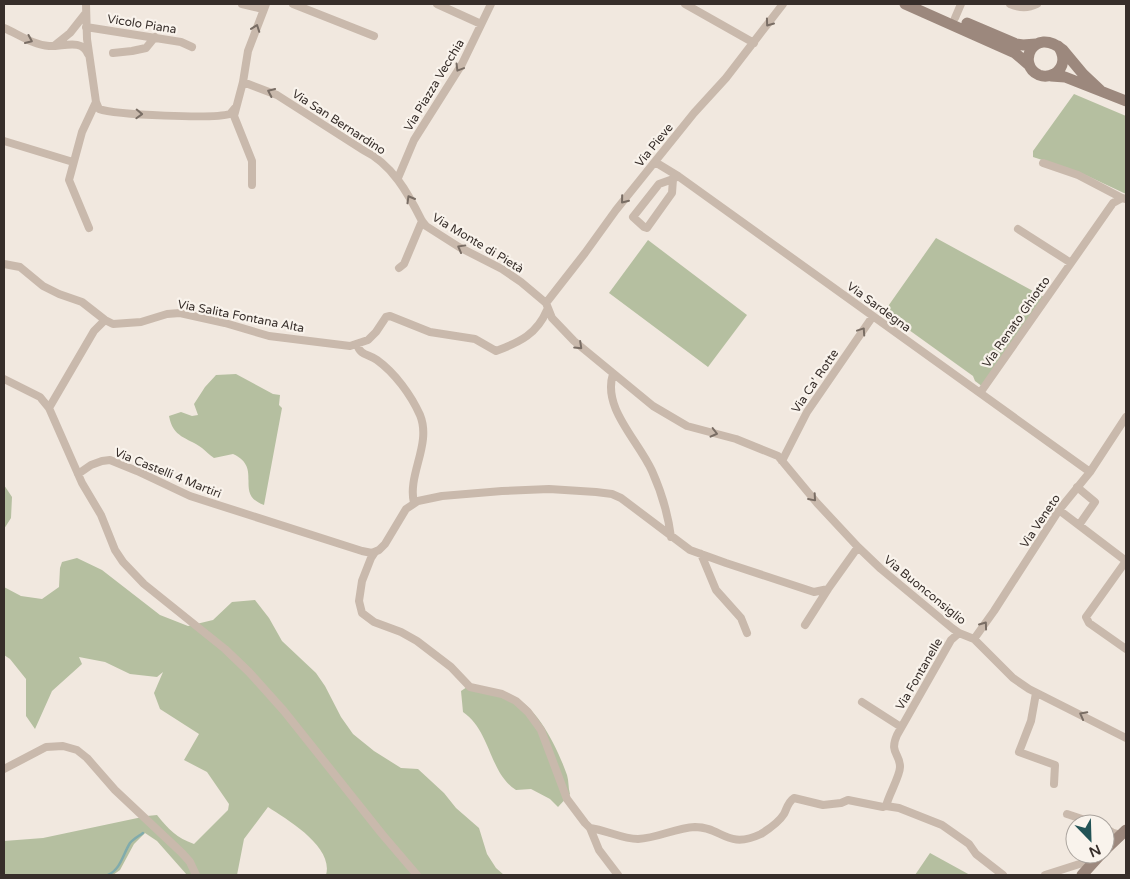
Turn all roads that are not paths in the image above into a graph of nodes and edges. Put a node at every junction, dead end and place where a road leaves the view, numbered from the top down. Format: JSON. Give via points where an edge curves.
{"nodes":[{"id":1,"x":86,"y":4,"type":"edge"},
{"id":2,"x":242,"y":4,"type":"edge"},
{"id":3,"x":293,"y":4,"type":"edge"},
{"id":4,"x":437,"y":4,"type":"edge"},
{"id":5,"x":491,"y":4,"type":"edge"},
{"id":6,"x":685,"y":4,"type":"edge"},
{"id":7,"x":783,"y":4,"type":"edge"},
{"id":8,"x":905,"y":4,"type":"edge"},
{"id":9,"x":921,"y":4,"type":"edge"},
{"id":10,"x":961,"y":4,"type":"edge"},
{"id":11,"x":1010,"y":4,"type":"edge"},
{"id":12,"x":1036,"y":4,"type":"edge"},
{"id":13,"x":265,"y":6,"type":"edge"},
{"id":14,"x":85,"y":14,"type":"junction"},
{"id":15,"x":955,"y":18,"type":"junction"},
{"id":16,"x":481,"y":24,"type":"junction"},
{"id":17,"x":86,"y":26,"type":"junction"},
{"id":18,"x":4,"y":28,"type":"edge"},
{"id":19,"x":374,"y":36,"type":"dead end"},
{"id":20,"x":155,"y":37,"type":"junction"},
{"id":21,"x":754,"y":42,"type":"junction"},
{"id":22,"x":1036,"y":44,"type":"junction"},
{"id":23,"x":56,"y":45,"type":"junction"},
{"id":24,"x":1058,"y":46,"type":"junction"},
{"id":25,"x":192,"y":47,"type":"dead end"},
{"id":26,"x":113,"y":53,"type":"dead end"},
{"id":27,"x":89,"y":57,"type":"junction"},
{"id":28,"x":1029,"y":65,"type":"junction"},
{"id":29,"x":1050,"y":76,"type":"junction"},
{"id":30,"x":244,"y":82,"type":"junction"},
{"id":31,"x":1100,"y":90,"type":"junction"},
{"id":32,"x":1126,"y":101,"type":"edge"},
{"id":33,"x":96,"y":102,"type":"junction"},
{"id":34,"x":235,"y":108,"type":"junction"},
{"id":35,"x":4,"y":141,"type":"edge"},
{"id":36,"x":73,"y":162,"type":"junction"},
{"id":37,"x":655,"y":162,"type":"junction"},
{"id":38,"x":1043,"y":163,"type":"dead end"},
{"id":39,"x":675,"y":177,"type":"junction"},
{"id":40,"x":398,"y":178,"type":"junction"},
{"id":41,"x":252,"y":185,"type":"dead end"},
{"id":42,"x":1124,"y":198,"type":"edge"},
{"id":43,"x":422,"y":221,"type":"junction"},
{"id":44,"x":89,"y":228,"type":"dead end"},
{"id":45,"x":1018,"y":229,"type":"dead end"},
{"id":46,"x":1071,"y":263,"type":"junction"},
{"id":47,"x":4,"y":264,"type":"edge"},
{"id":48,"x":400,"y":268,"type":"dead end"},
{"id":49,"x":546,"y":306,"type":"junction"},
{"id":50,"x":872,"y":316,"type":"junction"},
{"id":51,"x":105,"y":320,"type":"junction"},
{"id":52,"x":358,"y":344,"type":"junction"},
{"id":53,"x":613,"y":374,"type":"junction"},
{"id":54,"x":4,"y":379,"type":"edge"},
{"id":55,"x":980,"y":393,"type":"junction"},
{"id":56,"x":49,"y":408,"type":"junction"},
{"id":57,"x":1126,"y":417,"type":"edge"},
{"id":58,"x":782,"y":461,"type":"junction"},
{"id":59,"x":1090,"y":472,"type":"junction"},
{"id":60,"x":78,"y":474,"type":"junction"},
{"id":61,"x":1077,"y":488,"type":"junction"},
{"id":62,"x":414,"y":503,"type":"junction"},
{"id":63,"x":1059,"y":510,"type":"junction"},
{"id":64,"x":1080,"y":525,"type":"junction"},
{"id":65,"x":671,"y":537,"type":"junction"},
{"id":66,"x":858,"y":547,"type":"junction"},
{"id":67,"x":375,"y":552,"type":"junction"},
{"id":68,"x":701,"y":554,"type":"junction"},
{"id":69,"x":1126,"y":561,"type":"edge"},
{"id":70,"x":828,"y":589,"type":"junction"},
{"id":71,"x":805,"y":625,"type":"dead end"},
{"id":72,"x":748,"y":633,"type":"dead end"},
{"id":73,"x":959,"y":633,"type":"junction"},
{"id":74,"x":974,"y":639,"type":"junction"},
{"id":75,"x":1126,"y":650,"type":"edge"},
{"id":76,"x":1036,"y":693,"type":"junction"},
{"id":77,"x":862,"y":702,"type":"dead end"},
{"id":78,"x":901,"y":728,"type":"junction"},
{"id":79,"x":1126,"y":738,"type":"edge"},
{"id":80,"x":4,"y":769,"type":"edge"},
{"id":81,"x":1054,"y":784,"type":"dead end"},
{"id":82,"x":886,"y":806,"type":"junction"},
{"id":83,"x":590,"y":828,"type":"junction"},
{"id":84,"x":1084,"y":864,"type":"edge"},
{"id":85,"x":1092,"y":864,"type":"edge"},
{"id":86,"x":196,"y":875,"type":"edge"},
{"id":87,"x":417,"y":875,"type":"edge"},
{"id":88,"x":618,"y":875,"type":"edge"},
{"id":89,"x":1003,"y":875,"type":"edge"},
{"id":90,"x":1045,"y":875,"type":"edge"},
{"id":91,"x":1082,"y":875,"type":"edge"}],
"edges":[{"from":1,"to":14,"type":"street"},
{"from":2,"to":13,"type":"street"},
{"from":3,"to":19,"type":"street"},
{"from":4,"to":16,"type":"street"},
{"from":5,"to":16,"type":"street","name":"Via Piazza Vecchia"},
{"from":6,"to":21,"type":"street"},
{"from":7,"to":21,"type":"street","name":"Via Pieve","one_way":true},
{"from":8,"to":28,"type":"main road","via":[[1015,53]]},
{"from":9,"to":15,"type":"main road"},
{"from":10,"to":15,"type":"street"},
{"from":11,"to":12,"type":"street","via":[[1022,8]]},
{"from":30,"to":13,"type":"street","one_way":true,"via":[[248,50]]},
{"from":14,"to":17,"type":"street"},
{"from":14,"to":23,"type":"street"},
{"from":15,"to":22,"type":"main road","via":[[1016,44]]},
{"from":16,"to":40,"type":"street","name":"Via Piazza Vecchia","one_way":true,"via":[[462,64],[414,140]]},
{"from":17,"to":20,"type":"street","name":"Vicolo Piana"},
{"from":17,"to":27,"type":"street"},
{"from":18,"to":23,"type":"street","one_way":true,"via":[[38,44]]},
{"from":20,"to":25,"type":"street","name":"Vicolo Piana"},
{"from":20,"to":26,"type":"street","via":[[146,48]]},
{"from":21,"to":37,"type":"street","name":"Via Pieve"},
{"from":22,"to":24,"type":"main road","via":[[1048,41]]},
{"from":22,"to":28,"type":"main road","via":[[1029,54]]},
{"from":23,"to":27,"type":"street","via":[[79,45],[84,47]]},
{"from":24,"to":29,"type":"main road","via":[[1063,56],[1062,65]]},
{"from":24,"to":31,"type":"main road"},
{"from":27,"to":33,"type":"street"},
{"from":28,"to":29,"type":"main road","via":[[1036,73]]},
{"from":29,"to":31,"type":"main road","via":[[1065,77]]},
{"from":30,"to":34,"type":"street"},
{"from":40,"to":30,"type":"street","name":"Via San Bernardino","one_way":true,"via":[[375,156],[302,110],[277,95]]},
{"from":31,"to":32,"type":"main road"},
{"from":33,"to":34,"type":"street","one_way":true,"via":[[101,110],[126,113],[214,116],[230,114]]},
{"from":33,"to":36,"type":"street","via":[[86,121]]},
{"from":34,"to":41,"type":"street","via":[[234,116],[252,161]]},
{"from":35,"to":36,"type":"street"},
{"from":36,"to":44,"type":"street","via":[[69,180]]},
{"from":37,"to":39,"type":"street","name":"Via Sardegna"},
{"from":37,"to":49,"type":"street","name":"Via Pieve","one_way":true},
{"from":38,"to":42,"type":"street","name":"Via Renato Ghiotto","via":[[1078,175]]},
{"from":39,"to":39,"type":"street","via":[[672,193],[647,228],[644,227],[634,217],[658,184]]},
{"from":39,"to":50,"type":"street","name":"Via Sardegna"},
{"from":43,"to":40,"type":"street","name":"Via San Bernardino","one_way":true},
{"from":42,"to":46,"type":"street","name":"Via Renato Ghiotto","via":[[1113,203]]},
{"from":43,"to":48,"type":"street"},
{"from":49,"to":43,"type":"street","name":"Via Monte di Pietà","one_way":true,"via":[[521,282]]},
{"from":45,"to":46,"type":"street"},
{"from":46,"to":55,"type":"street","name":"Via Renato Ghiotto"},
{"from":47,"to":51,"type":"street","via":[[20,267],[43,286],[82,302]]},
{"from":49,"to":52,"type":"street","via":[[543,319],[526,338],[496,351],[475,340],[430,332],[390,316],[368,340]]},
{"from":49,"to":53,"type":"street","name":"Via Monte di Pietà","one_way":true,"via":[[563,330]]},
{"from":50,"to":55,"type":"street","name":"Via Sardegna"},
{"from":58,"to":50,"type":"street","name":"Via Ca' Rotte","one_way":true,"via":[[807,412]]},
{"from":51,"to":52,"type":"street","name":"Via Salita Fontana Alta","via":[[113,324],[142,322],[180,313],[269,336],[350,346]]},
{"from":51,"to":56,"type":"street","via":[[94,331]]},
{"from":52,"to":62,"type":"street","via":[[362,354],[376,358],[391,372],[420,416],[424,428],[412,486]]},
{"from":53,"to":58,"type":"street","name":"Via Buonconsiglio","one_way":true,"via":[[653,406],[681,423],[772,452]]},
{"from":53,"to":65,"type":"street","via":[[610,384],[614,407],[651,469],[666,508]]},
{"from":54,"to":56,"type":"street","via":[[40,398]]},
{"from":55,"to":59,"type":"street","name":"Via Sardegna"},
{"from":56,"to":60,"type":"street"},
{"from":57,"to":59,"type":"street","name":"Via Veneto"},
{"from":58,"to":66,"type":"street","name":"Via Buonconsiglio","one_way":true},
{"from":59,"to":61,"type":"street","name":"Via Veneto"},
{"from":60,"to":67,"type":"street","name":"Via Castelli 4 Martiri","via":[[90,465],[110,460],[190,496],[362,551]]},
{"from":60,"to":87,"type":"street","via":[[123,562],[148,588],[249,672]]},
{"from":61,"to":63,"type":"street","name":"Via Veneto"},
{"from":61,"to":64,"type":"street","via":[[1096,502]]},
{"from":62,"to":65,"type":"street","via":[[442,496],[502,491],[550,489],[608,493],[628,502]]},
{"from":62,"to":67,"type":"street","via":[[406,509],[385,544]]},
{"from":63,"to":64,"type":"street"},
{"from":74,"to":63,"type":"street","name":"Via Veneto","one_way":true},
{"from":64,"to":69,"type":"street"},
{"from":65,"to":68,"type":"street"},
{"from":66,"to":70,"type":"street"},
{"from":66,"to":73,"type":"street","name":"Via Buonconsiglio"},
{"from":67,"to":83,"type":"street","via":[[362,581],[359,601],[362,613],[379,625],[418,640],[470,687],[502,694],[523,706],[538,724],[567,799]]},
{"from":68,"to":70,"type":"street","via":[[810,591]]},
{"from":68,"to":72,"type":"street","via":[[716,590],[741,618]]},
{"from":69,"to":75,"type":"street","via":[[1086,617],[1087,622]]},
{"from":70,"to":71,"type":"street"},
{"from":73,"to":74,"type":"street","name":"Via Buonconsiglio"},
{"from":73,"to":78,"type":"street","name":"Via Fontanelle","via":[[951,640]]},
{"from":74,"to":76,"type":"street","name":"Via Buonconsiglio","via":[[1013,678]]},
{"from":79,"to":76,"type":"street","name":"Via Buonconsiglio","one_way":true},
{"from":76,"to":81,"type":"street","via":[[1031,721],[1019,752],[1055,765]]},
{"from":77,"to":78,"type":"street","name":"Via Fontanelle"},
{"from":78,"to":82,"type":"street","name":"Via Fontanelle","via":[[894,746],[900,770]]},
{"from":80,"to":86,"type":"street","via":[[46,747],[63,746],[77,750],[182,852]]},
{"from":82,"to":83,"type":"street","via":[[848,800],[817,804],[794,798],[772,826],[756,836],[731,840],[698,828],[638,838]]},
{"from":82,"to":89,"type":"street","via":[[899,808],[948,829],[970,844],[980,858]]},
{"from":83,"to":88,"type":"street","via":[[599,850]]},
{"from":84,"to":90,"type":"street"},
{"from":85,"to":91,"type":"main road"}]}
